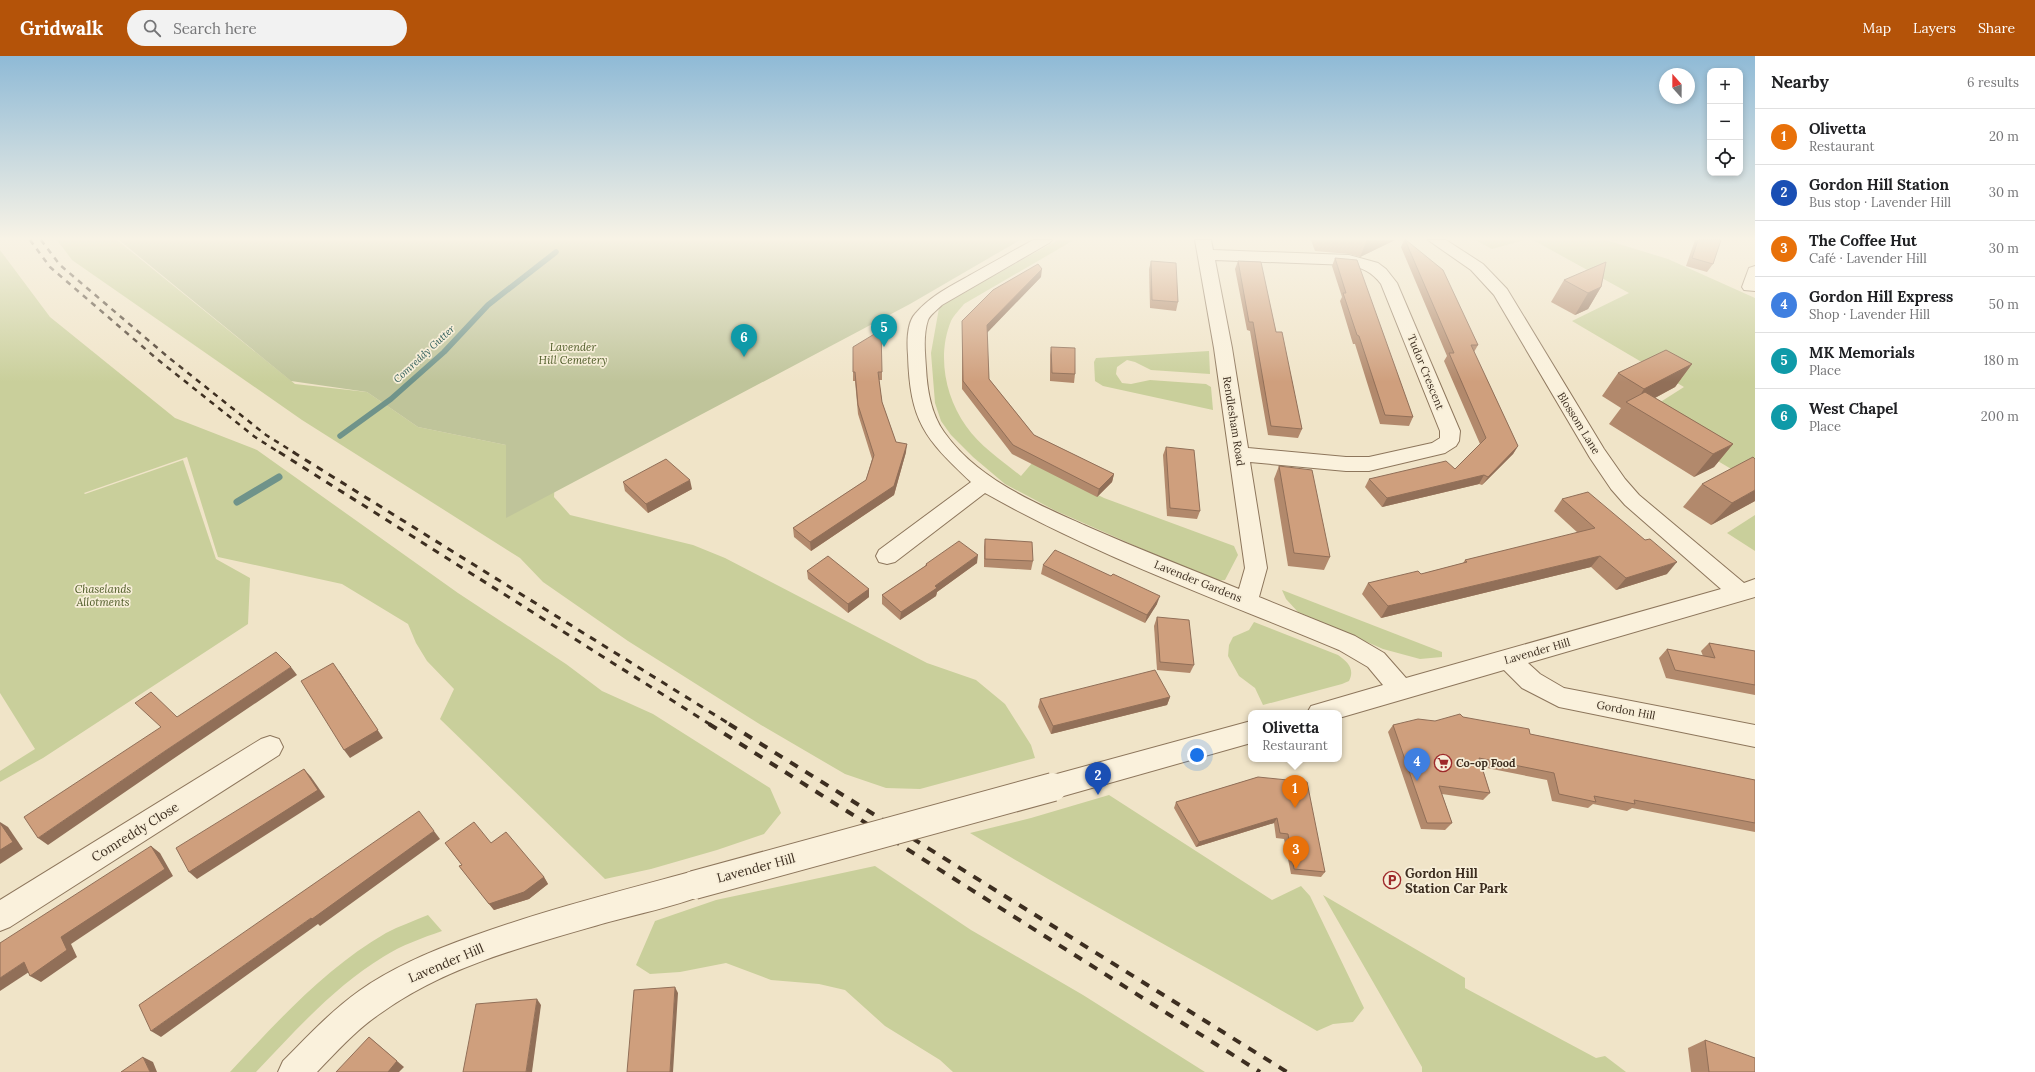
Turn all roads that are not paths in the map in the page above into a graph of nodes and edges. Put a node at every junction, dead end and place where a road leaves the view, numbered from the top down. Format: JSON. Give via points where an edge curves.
{"nodes":[{"id":1,"x":960,"y":287,"type":"edge"},
{"id":2,"x":1212,"y":287,"type":"edge"},
{"id":3,"x":1391,"y":287,"type":"edge"},
{"id":4,"x":1496,"y":287,"type":"edge"},
{"id":5,"x":1239,"y":454,"type":"junction"},
{"id":6,"x":984,"y":483,"type":"junction"},
{"id":7,"x":887,"y":556,"type":"dead end"},
{"id":8,"x":1747,"y":590,"type":"edge"},
{"id":9,"x":1246,"y":601,"type":"junction"},
{"id":10,"x":1508,"y":659,"type":"junction"},
{"id":11,"x":1402,"y":690,"type":"junction"},
{"id":12,"x":1331,"y":710,"type":"edge"},
{"id":13,"x":1248,"y":733,"type":"edge"},
{"id":14,"x":1755,"y":736,"type":"edge"},
{"id":15,"x":270,"y":747,"type":"dead end"},
{"id":16,"x":0,"y":917,"type":"edge"},
{"id":17,"x":294,"y":1072,"type":"edge"}],
"edges":[{"from":1,"to":6,"type":"street","name":"Lavender Gardens","via":[[936,301],[920,318],[916,345],[918,388],[928,421],[936,435],[948,450]]},
{"from":2,"to":5,"type":"street","name":"Rendlesham Road"},
{"from":3,"to":5,"type":"street","name":"Tudor Crescent","via":[[1450,431],[1448,441],[1438,448],[1369,464]]},
{"from":4,"to":8,"type":"street","name":"Blossom Lane","via":[[1618,484],[1632,500]]},
{"from":5,"to":9,"type":"street","name":"Rendlesham Road","via":[[1256,568]]},
{"from":6,"to":7,"type":"street"},
{"from":6,"to":9,"type":"street","name":"Lavender Gardens","via":[[1032,510],[1113,547]]},
{"from":8,"to":10,"type":"street","name":"Lavender Hill"},
{"from":9,"to":11,"type":"street","name":"Lavender Gardens","via":[[1364,652],[1376,660]]},
{"from":10,"to":11,"type":"street","name":"Lavender Hill"},
{"from":10,"to":14,"type":"street","name":"Gordon Hill","via":[[1530,681],[1560,697]]},
{"from":11,"to":12,"type":"street","name":"Lavender Hill"},
{"from":13,"to":17,"type":"street","name":"Lavender Hill","bridge":true,"via":[[600,910],[515,936],[417,973],[378,996]]},
{"from":15,"to":16,"type":"street","name":"Comreddy Close"}]}
